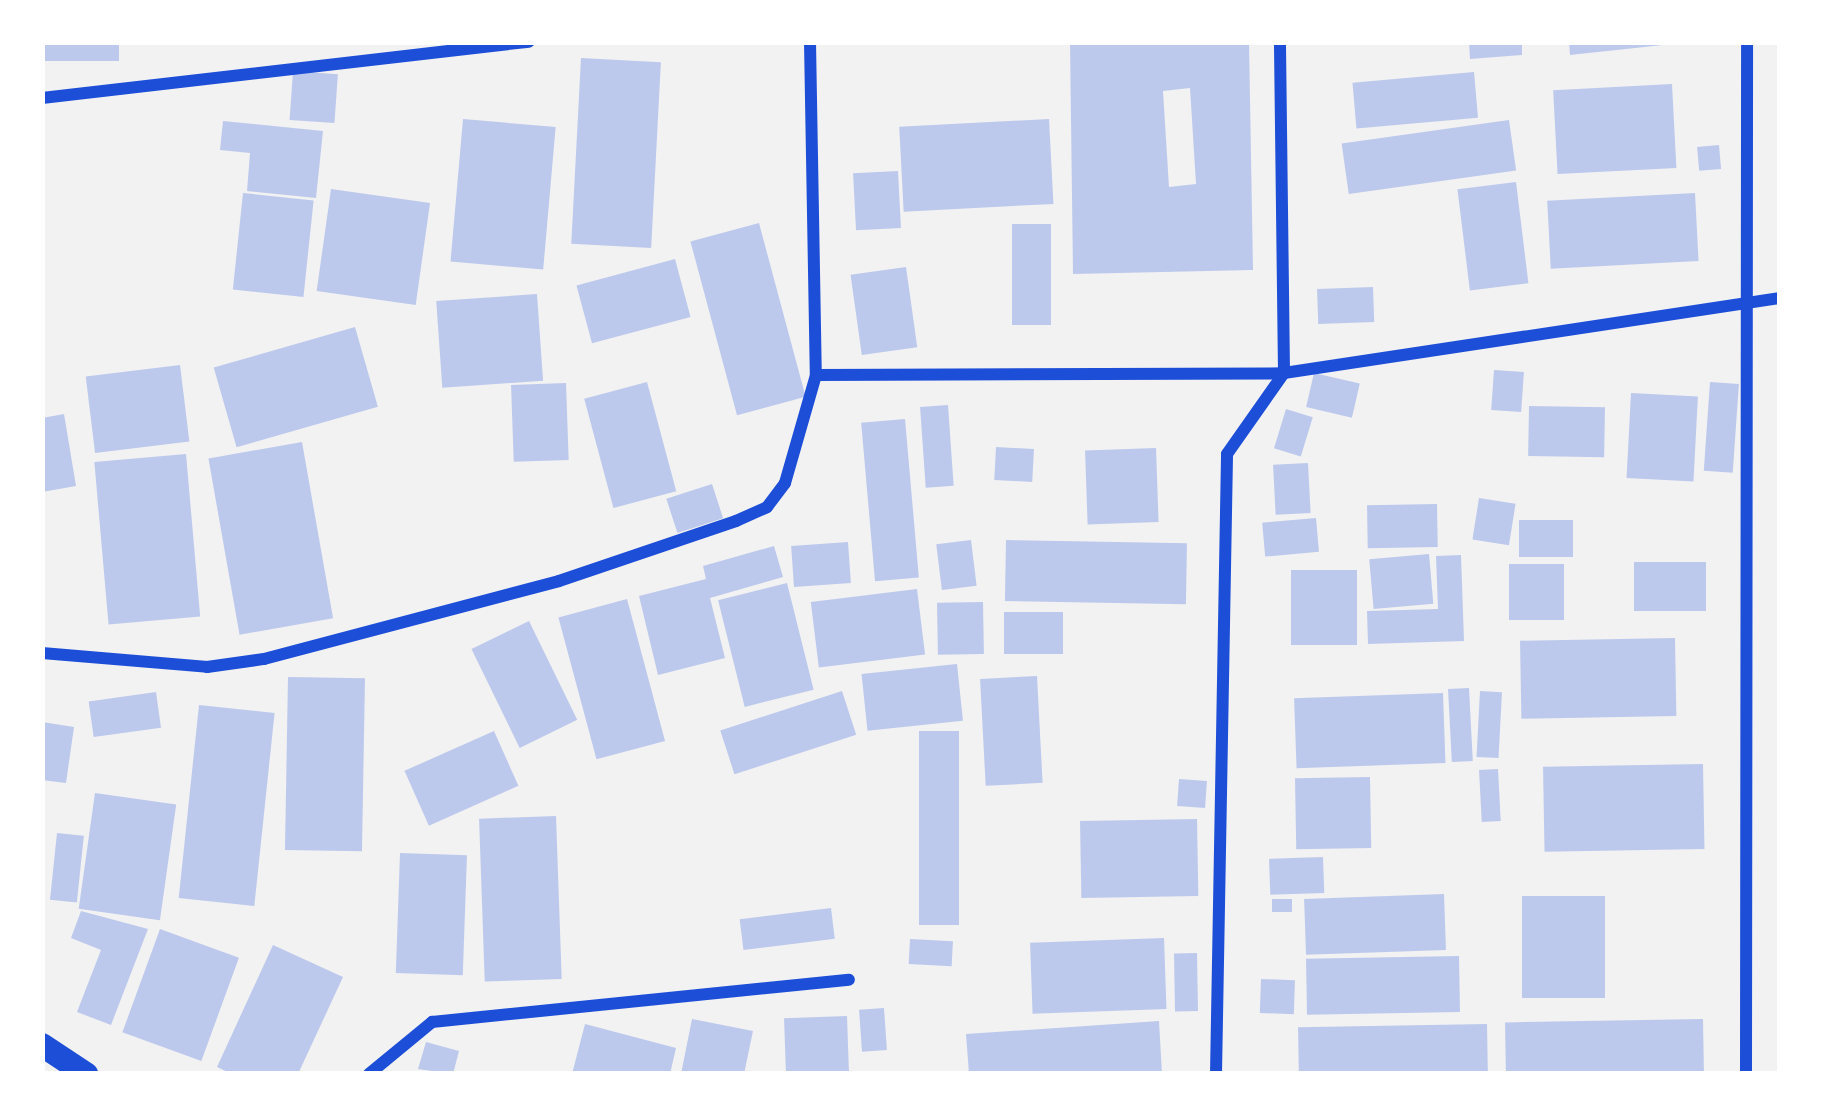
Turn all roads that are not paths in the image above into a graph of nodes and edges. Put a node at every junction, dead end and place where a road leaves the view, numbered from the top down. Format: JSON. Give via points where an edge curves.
{"nodes":[{"id":1,"x":529,"y":42,"type":"edge"},
{"id":2,"x":810,"y":42,"type":"edge"},
{"id":3,"x":1280,"y":42,"type":"edge"},
{"id":4,"x":1747,"y":42,"type":"edge"},
{"id":5,"x":42,"y":98,"type":"edge"},
{"id":6,"x":1780,"y":298,"type":"edge"},
{"id":7,"x":1748,"y":308,"type":"junction"},
{"id":8,"x":1284,"y":374,"type":"junction"},
{"id":9,"x":816,"y":375,"type":"junction"},
{"id":10,"x":42,"y":653,"type":"edge"},
{"id":11,"x":849,"y":980,"type":"dead end"},
{"id":12,"x":42,"y":1045,"type":"edge"},
{"id":13,"x":86,"y":1074,"type":"edge"},
{"id":14,"x":369,"y":1074,"type":"edge"},
{"id":15,"x":1216,"y":1074,"type":"edge"},
{"id":16,"x":1746,"y":1074,"type":"edge"}],
"edges":[{"from":1,"to":5,"type":"street"},
{"from":2,"to":9,"type":"street"},
{"from":3,"to":8,"type":"street"},
{"from":4,"to":7,"type":"street"},
{"from":6,"to":7,"type":"street"},
{"from":7,"to":8,"type":"street"},
{"from":7,"to":16,"type":"street"},
{"from":8,"to":9,"type":"street"},
{"from":8,"to":15,"type":"street","via":[[1227,454]]},
{"from":9,"to":10,"type":"street","via":[[784,483],[767,507],[736,520],[559,581],[264,659],[207,667]]},
{"from":11,"to":14,"type":"street","via":[[432,1022]]},
{"from":12,"to":13,"type":"main road"}]}
